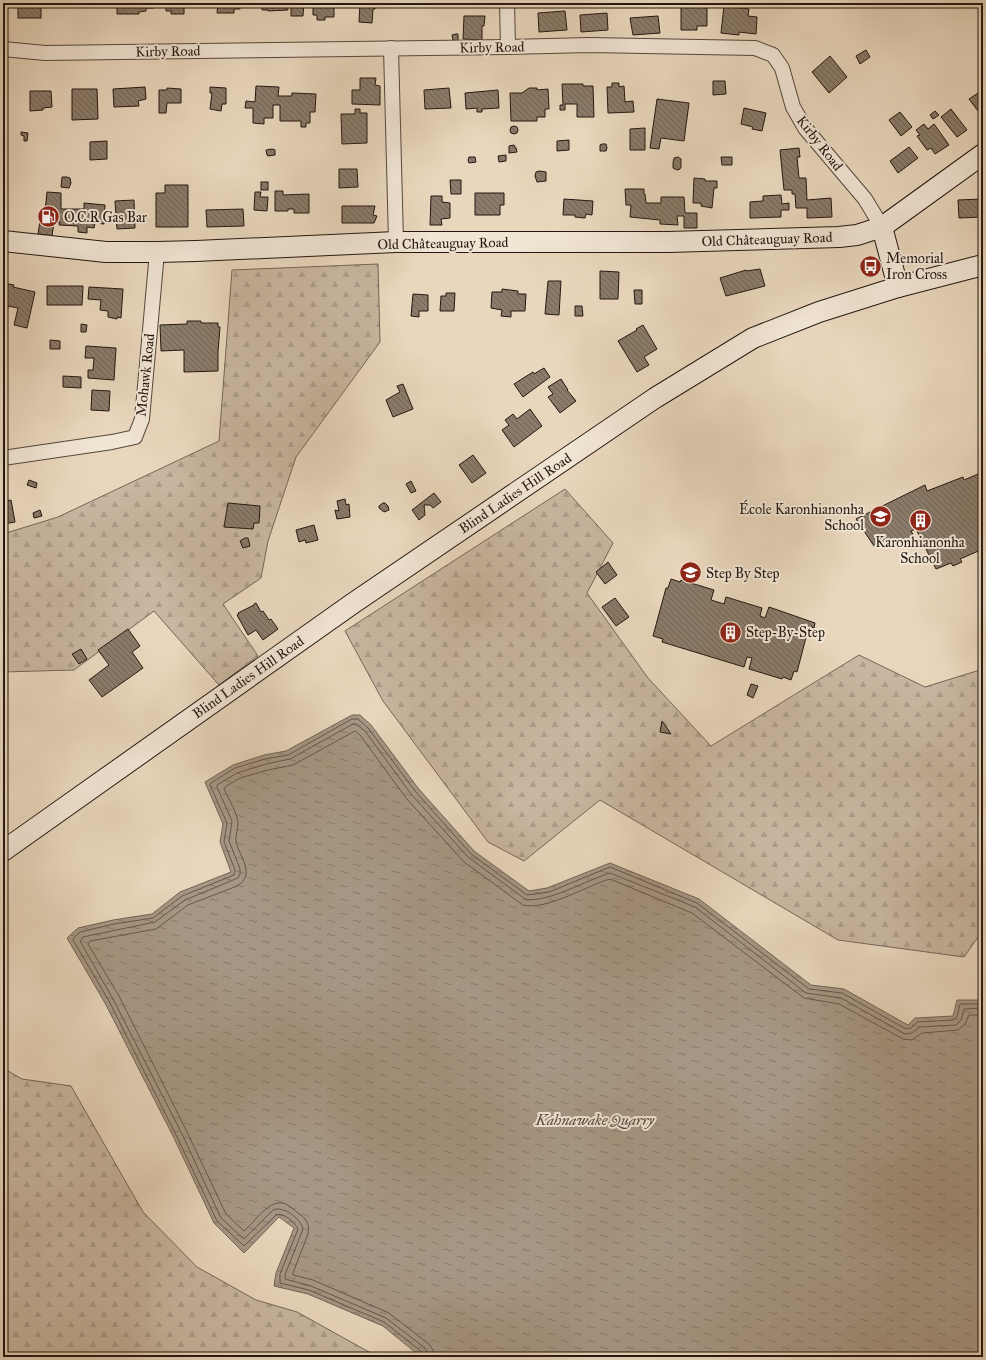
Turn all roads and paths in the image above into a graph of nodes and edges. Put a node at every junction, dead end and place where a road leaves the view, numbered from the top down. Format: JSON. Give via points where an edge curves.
{"nodes":[{"id":1,"x":507,"y":3,"type":"edge"},
{"id":2,"x":3,"y":48,"type":"edge"},
{"id":3,"x":391,"y":48,"type":"junction"},
{"id":4,"x":508,"y":48,"type":"junction"},
{"id":5,"x":983,"y":154,"type":"edge"},
{"id":6,"x":882,"y":226,"type":"junction"},
{"id":7,"x":3,"y":241,"type":"edge"},
{"id":8,"x":396,"y":242,"type":"junction"},
{"id":9,"x":157,"y":252,"type":"junction"},
{"id":10,"x":983,"y":265,"type":"edge"},
{"id":11,"x":898,"y":286,"type":"junction"},
{"id":12,"x":3,"y":458,"type":"edge"},
{"id":13,"x":3,"y":851,"type":"edge"}],
"edges":[{"from":1,"to":4,"type":"street"},
{"from":2,"to":3,"type":"street","name":"Kirby Road","via":[[45,53]]},
{"from":3,"to":4,"type":"street","name":"Kirby Road"},
{"from":3,"to":8,"type":"street"},
{"from":4,"to":6,"type":"street","name":"Kirby Road","via":[[589,45],[755,48],[773,55],[782,68],[793,107],[805,128],[865,199]]},
{"from":5,"to":6,"type":"street"},
{"from":6,"to":8,"type":"street","name":"Old Châteauguay Road","via":[[856,235],[838,237],[668,242]]},
{"from":6,"to":11,"type":"street"},
{"from":7,"to":9,"type":"street","name":"Old Châteauguay Road","via":[[106,252]]},
{"from":8,"to":9,"type":"street","name":"Old Châteauguay Road"},
{"from":9,"to":12,"type":"street","name":"Mohawk Road","via":[[142,419],[135,437]]},
{"from":10,"to":11,"type":"street","name":"Blind Ladies Hill Road"},
{"from":11,"to":13,"type":"street","name":"Blind Ladies Hill Road","via":[[819,312],[753,338],[661,394],[352,604]]}]}
